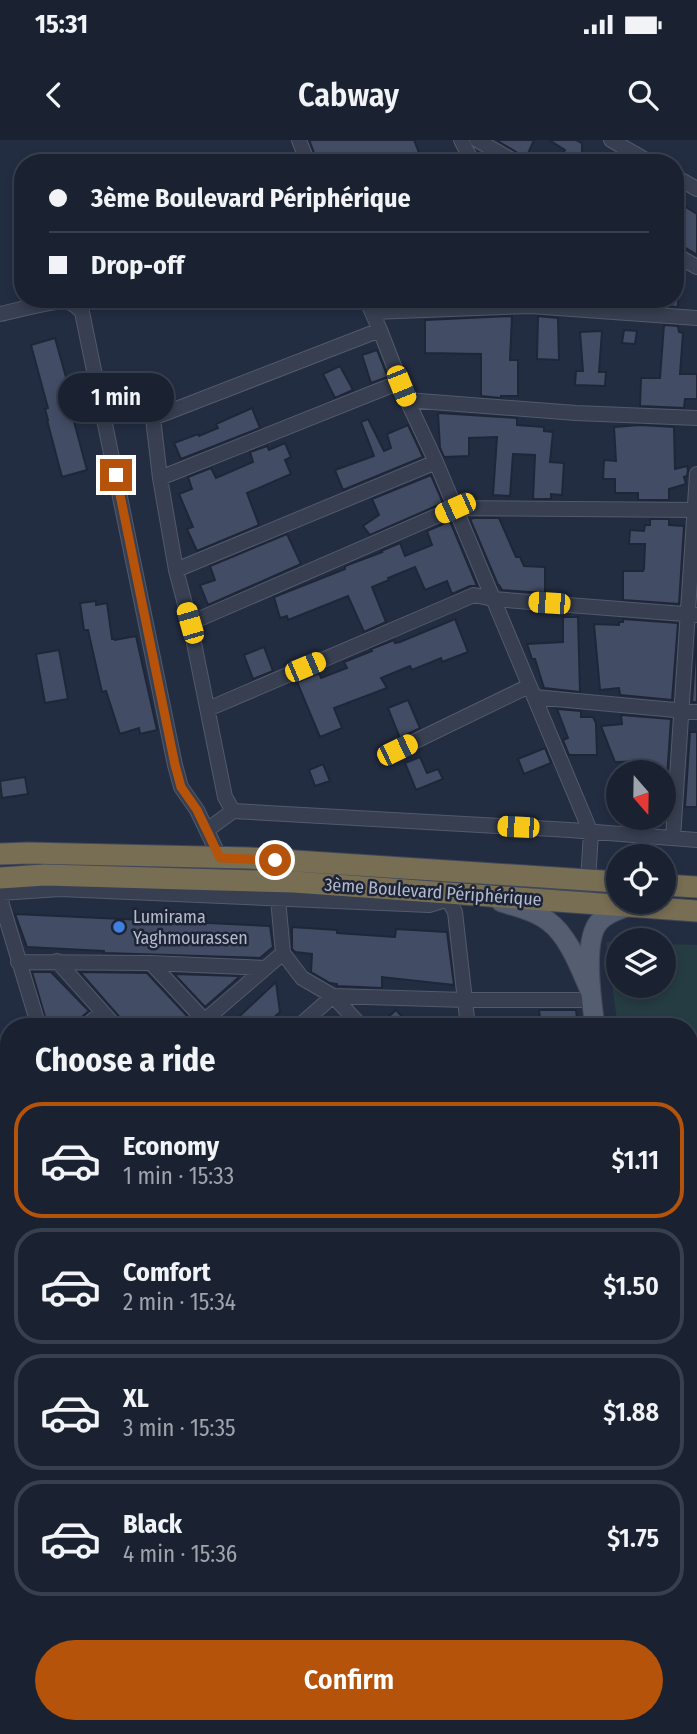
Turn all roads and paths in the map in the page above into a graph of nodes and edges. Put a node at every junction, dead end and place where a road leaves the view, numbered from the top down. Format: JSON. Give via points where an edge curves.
{"nodes":[{"id":1,"x":477,"y":140,"type":"edge"},
{"id":2,"x":611,"y":140,"type":"edge"},
{"id":3,"x":501,"y":154,"type":"edge"},
{"id":4,"x":635,"y":154,"type":"edge"},
{"id":5,"x":31,"y":308,"type":"edge"},
{"id":6,"x":79,"y":308,"type":"edge"},
{"id":7,"x":370,"y":308,"type":"edge"},
{"id":8,"x":586,"y":308,"type":"edge"},
{"id":9,"x":0,"y":314,"type":"edge"},
{"id":10,"x":697,"y":318,"type":"edge"},
{"id":11,"x":380,"y":330,"type":"junction"},
{"id":12,"x":400,"y":382,"type":"junction"},
{"id":13,"x":407,"y":400,"type":"junction"},
{"id":14,"x":697,"y":418,"type":"edge"},
{"id":15,"x":436,"y":462,"type":"junction"},
{"id":16,"x":697,"y":474,"type":"edge"},
{"id":17,"x":160,"y":478,"type":"junction"},
{"id":18,"x":455,"y":508,"type":"junction"},
{"id":19,"x":696,"y":510,"type":"edge"},
{"id":20,"x":176,"y":570,"type":"junction"},
{"id":21,"x":493,"y":599,"type":"junction"},
{"id":22,"x":692,"y":614,"type":"edge"},
{"id":23,"x":190,"y":623,"type":"junction"},
{"id":24,"x":531,"y":691,"type":"junction"},
{"id":25,"x":208,"y":709,"type":"junction"},
{"id":26,"x":682,"y":711,"type":"junction"},
{"id":27,"x":697,"y":712,"type":"edge"},
{"id":28,"x":397,"y":750,"type":"dead end"},
{"id":29,"x":233,"y":811,"type":"junction"},
{"id":30,"x":207,"y":830,"type":"junction"},
{"id":31,"x":591,"y":833,"type":"junction"},
{"id":32,"x":673,"y":838,"type":"junction"},
{"id":33,"x":697,"y":840,"type":"edge"},
{"id":34,"x":0,"y":854,"type":"edge"},
{"id":35,"x":220,"y":858,"type":"junction"},
{"id":36,"x":0,"y":878,"type":"edge"},
{"id":37,"x":588,"y":880,"type":"junction"},
{"id":38,"x":606,"y":881,"type":"edge"},
{"id":39,"x":676,"y":886,"type":"edge"},
{"id":40,"x":697,"y":887,"type":"edge"},
{"id":41,"x":0,"y":896,"type":"edge"},
{"id":42,"x":450,"y":896,"type":"junction"},
{"id":43,"x":278,"y":899,"type":"junction"},
{"id":44,"x":606,"y":905,"type":"edge"},
{"id":45,"x":676,"y":909,"type":"edge"},
{"id":46,"x":697,"y":911,"type":"edge"},
{"id":47,"x":609,"y":914,"type":"edge"},
{"id":48,"x":283,"y":953,"type":"junction"},
{"id":49,"x":57,"y":961,"type":"junction"},
{"id":50,"x":18,"y":962,"type":"junction"},
{"id":51,"x":151,"y":963,"type":"junction"},
{"id":52,"x":265,"y":968,"type":"junction"},
{"id":53,"x":333,"y":996,"type":"junction"},
{"id":54,"x":591,"y":997,"type":"junction"},
{"id":55,"x":465,"y":1000,"type":"junction"},
{"id":56,"x":102,"y":1012,"type":"junction"},
{"id":57,"x":36,"y":1018,"type":"edge"},
{"id":58,"x":95,"y":1018,"type":"edge"},
{"id":59,"x":108,"y":1018,"type":"edge"},
{"id":60,"x":196,"y":1018,"type":"edge"},
{"id":61,"x":208,"y":1018,"type":"edge"},
{"id":62,"x":308,"y":1018,"type":"edge"},
{"id":63,"x":354,"y":1018,"type":"edge"},
{"id":64,"x":467,"y":1018,"type":"edge"},
{"id":65,"x":594,"y":1018,"type":"edge"}],
"edges":[{"from":1,"to":3,"type":"street"},
{"from":2,"to":4,"type":"street"},
{"from":5,"to":9,"type":"street"},
{"from":6,"to":30,"type":"street","via":[[175,765],[181,787]]},
{"from":7,"to":11,"type":"street"},
{"from":8,"to":10,"type":"street"},
{"from":11,"to":12,"type":"street"},
{"from":11,"to":17,"type":"street","via":[[153,418]]},
{"from":12,"to":13,"type":"street"},
{"from":12,"to":17,"type":"street"},
{"from":13,"to":14,"type":"street"},
{"from":13,"to":15,"type":"street"},
{"from":15,"to":18,"type":"street"},
{"from":15,"to":20,"type":"street"},
{"from":16,"to":19,"type":"street"},
{"from":17,"to":20,"type":"street"},
{"from":18,"to":19,"type":"street"},
{"from":18,"to":21,"type":"street"},
{"from":18,"to":23,"type":"street"},
{"from":19,"to":22,"type":"street"},
{"from":20,"to":23,"type":"street"},
{"from":21,"to":22,"type":"street"},
{"from":21,"to":24,"type":"street"},
{"from":21,"to":25,"type":"street","via":[[474,595]]},
{"from":22,"to":26,"type":"street"},
{"from":23,"to":25,"type":"street"},
{"from":24,"to":26,"type":"street"},
{"from":24,"to":28,"type":"street"},
{"from":24,"to":31,"type":"street"},
{"from":25,"to":29,"type":"street","via":[[225,797]]},
{"from":26,"to":27,"type":"street"},
{"from":26,"to":32,"type":"street"},
{"from":29,"to":30,"type":"street"},
{"from":29,"to":31,"type":"street"},
{"from":30,"to":35,"type":"street"},
{"from":31,"to":32,"type":"street"},
{"from":31,"to":37,"type":"street"},
{"from":32,"to":33,"type":"street"},
{"from":34,"to":35,"type":"highway","name":"3ème Boulevard Périphérique"},
{"from":35,"to":37,"type":"highway","name":"3ème Boulevard Périphérique"},
{"from":36,"to":42,"type":"highway","name":"3ème Boulevard Périphérique","via":[[45,875],[295,882]]},
{"from":37,"to":38,"type":"highway","name":"3ème Boulevard Périphérique"},
{"from":39,"to":40,"type":"highway"},
{"from":41,"to":43,"type":"street","via":[[61,889]]},
{"from":41,"to":50,"type":"street"},
{"from":42,"to":43,"type":"street","via":[[429,905]]},
{"from":42,"to":44,"type":"highway","name":"3ème Boulevard Périphérique"},
{"from":42,"to":54,"type":"main road","via":[[500,902],[549,921],[577,961]]},
{"from":42,"to":55,"type":"street"},
{"from":43,"to":48,"type":"street"},
{"from":45,"to":46,"type":"highway","name":"3ème Boulevard Périphérique"},
{"from":47,"to":54,"type":"main road","via":[[593,932]]},
{"from":48,"to":52,"type":"street"},
{"from":48,"to":53,"type":"street","via":[[302,978]]},
{"from":49,"to":50,"type":"street"},
{"from":49,"to":51,"type":"street"},
{"from":49,"to":56,"type":"street"},
{"from":50,"to":57,"type":"street"},
{"from":51,"to":52,"type":"street"},
{"from":51,"to":60,"type":"street"},
{"from":52,"to":61,"type":"street"},
{"from":53,"to":55,"type":"street"},
{"from":53,"to":62,"type":"street"},
{"from":53,"to":63,"type":"street"},
{"from":54,"to":55,"type":"street"},
{"from":54,"to":65,"type":"main road"},
{"from":55,"to":64,"type":"street"},
{"from":56,"to":58,"type":"street"},
{"from":56,"to":59,"type":"street"}]}
